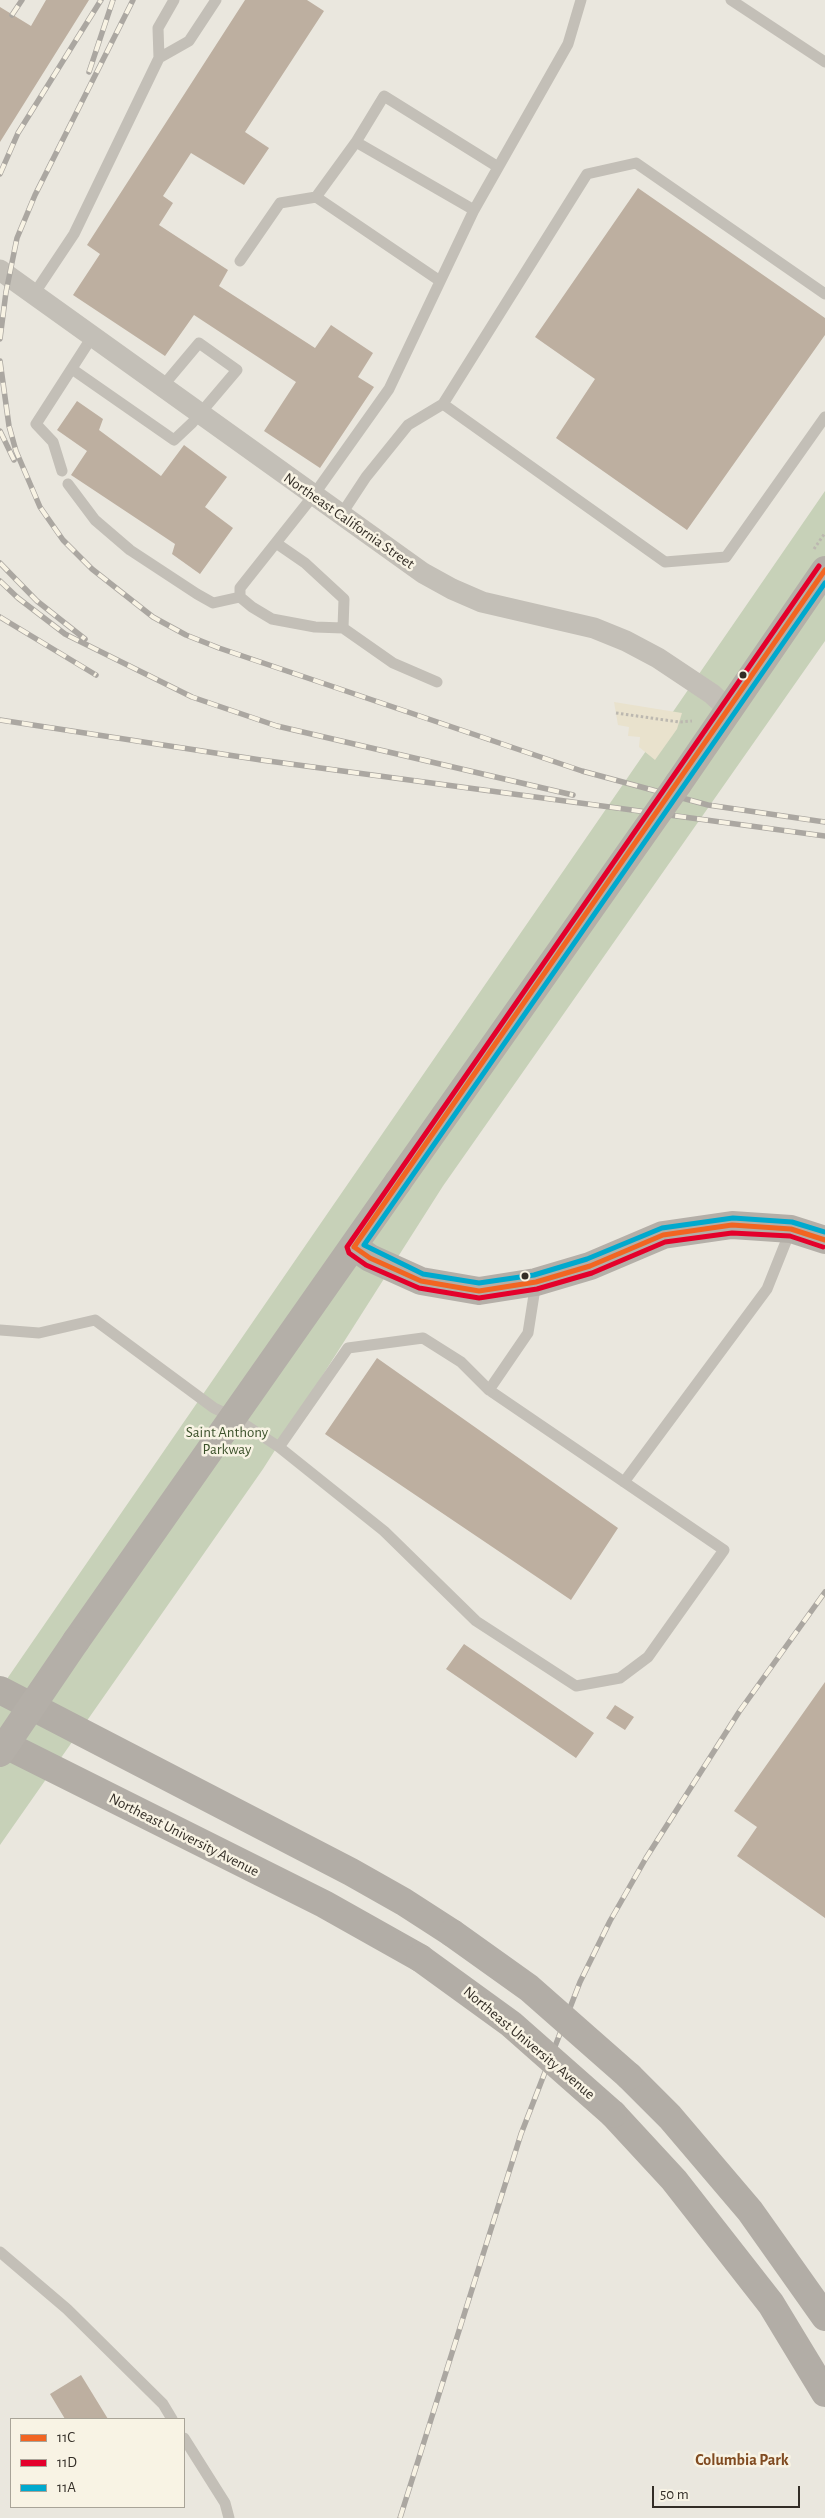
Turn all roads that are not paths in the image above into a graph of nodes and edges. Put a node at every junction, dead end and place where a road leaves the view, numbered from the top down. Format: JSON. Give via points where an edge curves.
{"nodes":[{"id":1,"x":174,"y":0,"type":"edge"},
{"id":2,"x":216,"y":0,"type":"edge"},
{"id":3,"x":581,"y":0,"type":"edge"},
{"id":4,"x":731,"y":0,"type":"edge"},
{"id":5,"x":159,"y":58,"type":"junction"},
{"id":6,"x":825,"y":62,"type":"edge"},
{"id":7,"x":356,"y":142,"type":"junction"},
{"id":8,"x":498,"y":167,"type":"junction"},
{"id":9,"x":316,"y":197,"type":"junction"},
{"id":10,"x":474,"y":210,"type":"junction"},
{"id":11,"x":240,"y":261,"type":"dead end"},
{"id":12,"x":0,"y":270,"type":"edge"},
{"id":13,"x":440,"y":281,"type":"junction"},
{"id":14,"x":34,"y":294,"type":"junction"},
{"id":15,"x":825,"y":294,"type":"edge"},
{"id":16,"x":92,"y":337,"type":"junction"},
{"id":17,"x":72,"y":369,"type":"junction"},
{"id":18,"x":162,"y":388,"type":"junction"},
{"id":19,"x":443,"y":404,"type":"junction"},
{"id":20,"x":200,"y":414,"type":"junction"},
{"id":21,"x":825,"y":417,"type":"edge"},
{"id":22,"x":62,"y":471,"type":"dead end"},
{"id":23,"x":68,"y":484,"type":"dead end"},
{"id":24,"x":313,"y":496,"type":"junction"},
{"id":25,"x":341,"y":515,"type":"junction"},
{"id":26,"x":276,"y":543,"type":"junction"},
{"id":27,"x":825,"y":570,"type":"edge"},
{"id":28,"x":240,"y":597,"type":"junction"},
{"id":29,"x":344,"y":628,"type":"junction"},
{"id":30,"x":437,"y":682,"type":"dead end"},
{"id":31,"x":728,"y":709,"type":"junction"},
{"id":32,"x":791,"y":1229,"type":"junction"},
{"id":33,"x":825,"y":1240,"type":"edge"},
{"id":34,"x":354,"y":1247,"type":"junction"},
{"id":35,"x":536,"y":1282,"type":"junction"},
{"id":36,"x":0,"y":1330,"type":"edge"},
{"id":37,"x":489,"y":1390,"type":"junction"},
{"id":38,"x":235,"y":1418,"type":"junction"},
{"id":39,"x":278,"y":1447,"type":"junction"},
{"id":40,"x":624,"y":1482,"type":"junction"},
{"id":41,"x":0,"y":1690,"type":"edge"},
{"id":42,"x":0,"y":1742,"type":"edge"},
{"id":43,"x":0,"y":1753,"type":"edge"},
{"id":44,"x":0,"y":2252,"type":"edge"},
{"id":45,"x":825,"y":2317,"type":"edge"},
{"id":46,"x":822,"y":2391,"type":"edge"},
{"id":47,"x":171,"y":2418,"type":"edge"},
{"id":48,"x":185,"y":2440,"type":"edge"},
{"id":49,"x":229,"y":2518,"type":"edge"}],
"edges":[{"from":1,"to":5,"type":"lane","via":[[158,28]]},
{"from":2,"to":5,"type":"lane","via":[[189,41]]},
{"from":3,"to":8,"type":"lane","via":[[568,44]]},
{"from":4,"to":6,"type":"lane"},
{"from":5,"to":14,"type":"lane","via":[[74,234]]},
{"from":7,"to":8,"type":"lane","via":[[384,96]]},
{"from":7,"to":9,"type":"lane"},
{"from":7,"to":10,"type":"lane"},
{"from":8,"to":10,"type":"lane"},
{"from":9,"to":11,"type":"lane","via":[[280,203]]},
{"from":9,"to":13,"type":"lane"},
{"from":10,"to":13,"type":"lane"},
{"from":12,"to":14,"type":"street","name":"Northeast California Street"},
{"from":13,"to":24,"type":"lane","via":[[388,389]]},
{"from":14,"to":16,"type":"street","name":"Northeast California Street"},
{"from":15,"to":19,"type":"lane","via":[[636,162],[587,174]]},
{"from":16,"to":17,"type":"lane"},
{"from":16,"to":18,"type":"street","name":"Northeast California Street"},
{"from":17,"to":20,"type":"lane","via":[[174,440]]},
{"from":17,"to":22,"type":"lane","via":[[36,424],[53,442]]},
{"from":18,"to":20,"type":"street","name":"Northeast California Street"},
{"from":18,"to":20,"type":"lane","via":[[199,343],[236,370]]},
{"from":19,"to":21,"type":"lane","via":[[665,562],[726,557]]},
{"from":19,"to":25,"type":"lane","via":[[408,425],[366,477]]},
{"from":20,"to":24,"type":"street","name":"Northeast California Street"},
{"from":23,"to":28,"type":"lane","via":[[95,520],[130,550],[213,603]]},
{"from":24,"to":25,"type":"street","name":"Northeast California Street"},
{"from":24,"to":26,"type":"lane"},
{"from":25,"to":31,"type":"street","name":"Northeast California Street","via":[[423,573],[452,589],[482,602],[602,631],[658,658],[712,694]]},
{"from":26,"to":28,"type":"lane","via":[[240,588]]},
{"from":26,"to":29,"type":"lane","via":[[305,563],[344,599]]},
{"from":27,"to":31,"type":"street"},
{"from":28,"to":29,"type":"lane","via":[[272,619],[315,627]]},
{"from":29,"to":30,"type":"lane","via":[[393,663]]},
{"from":31,"to":34,"type":"street","bridge":true},
{"from":32,"to":33,"type":"street"},
{"from":32,"to":35,"type":"street","via":[[732,1225],[663,1235],[590,1266]]},
{"from":32,"to":40,"type":"lane","via":[[767,1289]]},
{"from":34,"to":35,"type":"street","via":[[370,1258],[422,1281],[479,1291]]},
{"from":34,"to":38,"type":"street"},
{"from":35,"to":37,"type":"lane","via":[[528,1333]]},
{"from":36,"to":38,"type":"lane","via":[[39,1333],[95,1320],[214,1408]]},
{"from":37,"to":39,"type":"lane","via":[[460,1362],[423,1338],[348,1348]]},
{"from":37,"to":40,"type":"lane"},
{"from":38,"to":39,"type":"lane"},
{"from":38,"to":43,"type":"street","bridge":true},
{"from":39,"to":40,"type":"lane","via":[[384,1531],[476,1621],[576,1686],[620,1678],[648,1658],[724,1550]]},
{"from":41,"to":45,"type":"main road","bridge":true,"via":[[351,1872],[452,1933],[529,1988],[629,2076],[690,2139],[750,2211]]},
{"from":42,"to":46,"type":"main road","name":"Northeast University Avenue","bridge":true,"via":[[349,1917],[420,1958],[511,2024],[612,2114],[674,2180],[771,2304]]},
{"from":44,"to":47,"type":"lane","via":[[67,2309],[163,2404]]},
{"from":48,"to":49,"type":"lane","via":[[225,2503]]}]}
